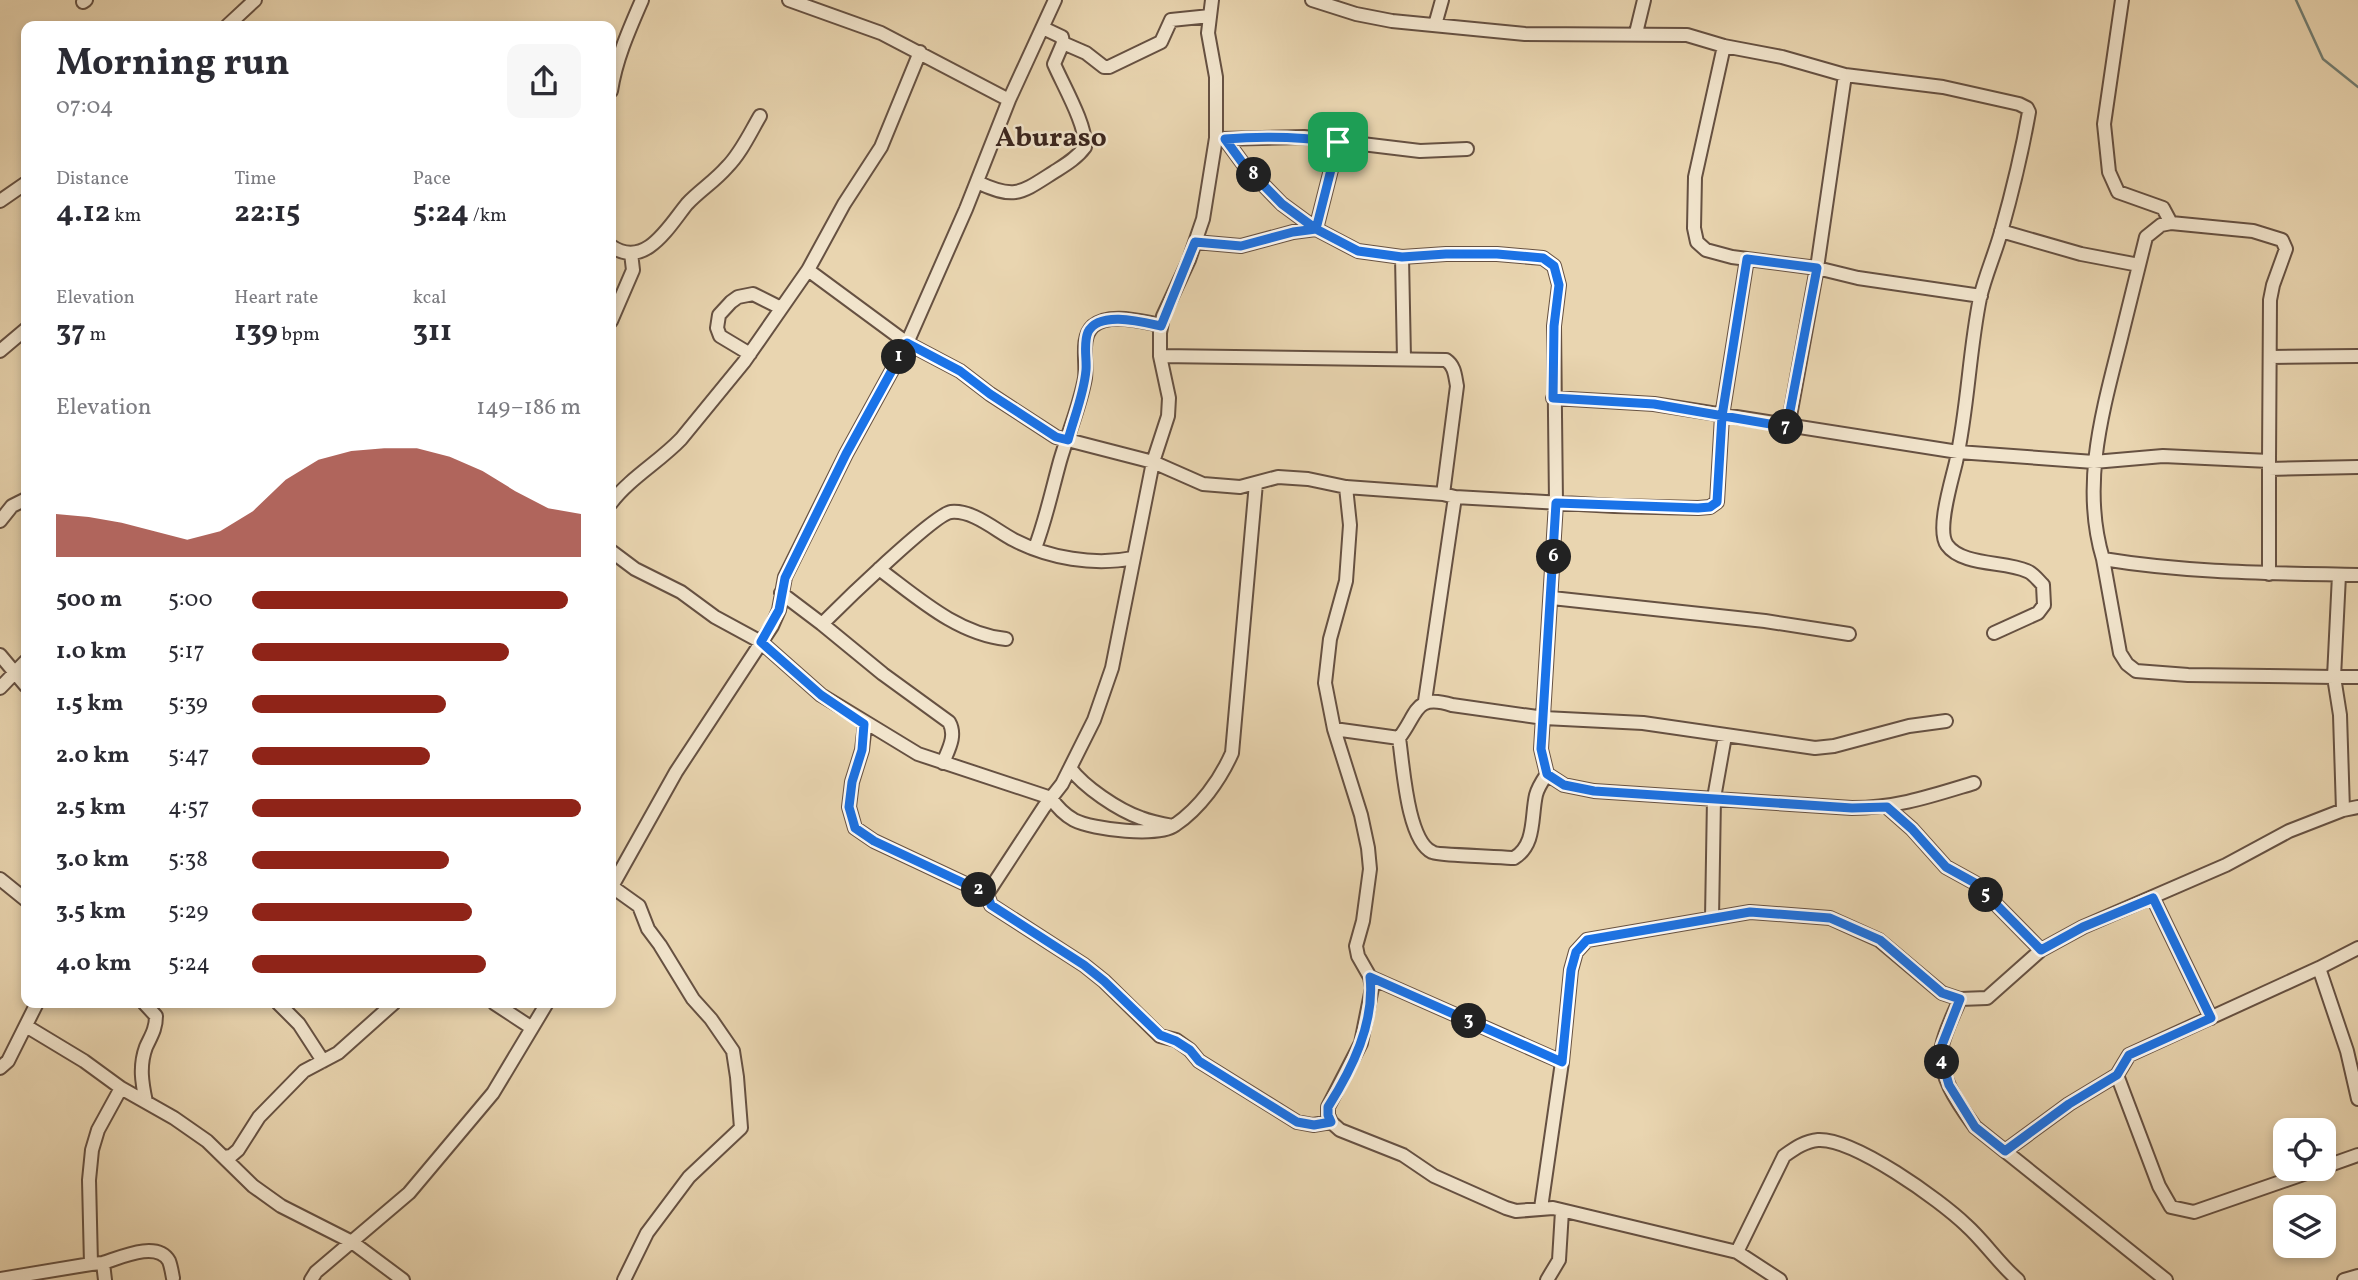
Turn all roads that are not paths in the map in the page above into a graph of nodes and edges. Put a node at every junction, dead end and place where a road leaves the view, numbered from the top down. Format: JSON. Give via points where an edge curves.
{"nodes":[{"id":1,"x":642,"y":0,"type":"edge"},
{"id":2,"x":789,"y":0,"type":"edge"},
{"id":3,"x":1055,"y":0,"type":"edge"},
{"id":4,"x":1212,"y":0,"type":"edge"},
{"id":5,"x":1312,"y":0,"type":"edge"},
{"id":6,"x":1442,"y":0,"type":"edge"},
{"id":7,"x":1644,"y":0,"type":"edge"},
{"id":8,"x":2122,"y":0,"type":"edge"},
{"id":9,"x":246,"y":3,"type":"edge"},
{"id":10,"x":1210,"y":16,"type":"junction"},
{"id":11,"x":230,"y":21,"type":"edge"},
{"id":12,"x":1435,"y":25,"type":"junction"},
{"id":13,"x":1043,"y":28,"type":"junction"},
{"id":14,"x":1636,"y":33,"type":"junction"},
{"id":15,"x":1063,"y":43,"type":"junction"},
{"id":16,"x":1724,"y":46,"type":"junction"},
{"id":17,"x":920,"y":52,"type":"junction"},
{"id":18,"x":616,"y":64,"type":"edge"},
{"id":19,"x":1845,"y":75,"type":"junction"},
{"id":20,"x":1009,"y":100,"type":"junction"},
{"id":21,"x":760,"y":116,"type":"dead end"},
{"id":22,"x":1221,"y":139,"type":"junction"},
{"id":23,"x":1338,"y":142,"type":"junction"},
{"id":24,"x":1467,"y":149,"type":"dead end"},
{"id":25,"x":976,"y":182,"type":"junction"},
{"id":26,"x":21,"y":186,"type":"edge"},
{"id":27,"x":0,"y":201,"type":"edge"},
{"id":28,"x":2171,"y":223,"type":"junction"},
{"id":29,"x":1316,"y":229,"type":"junction"},
{"id":30,"x":2001,"y":232,"type":"junction"},
{"id":31,"x":1195,"y":242,"type":"junction"},
{"id":32,"x":616,"y":250,"type":"edge"},
{"id":33,"x":631,"y":253,"type":"junction"},
{"id":34,"x":1402,"y":257,"type":"junction"},
{"id":35,"x":1747,"y":259,"type":"junction"},
{"id":36,"x":2139,"y":265,"type":"junction"},
{"id":37,"x":1817,"y":268,"type":"junction"},
{"id":38,"x":808,"y":270,"type":"junction"},
{"id":39,"x":1981,"y":296,"type":"junction"},
{"id":40,"x":781,"y":308,"type":"junction"},
{"id":41,"x":616,"y":309,"type":"edge"},
{"id":42,"x":1161,"y":326,"type":"junction"},
{"id":43,"x":21,"y":334,"type":"edge"},
{"id":44,"x":907,"y":343,"type":"junction"},
{"id":45,"x":0,"y":351,"type":"edge"},
{"id":46,"x":750,"y":354,"type":"junction"},
{"id":47,"x":1160,"y":356,"type":"junction"},
{"id":48,"x":2358,"y":356,"type":"edge"},
{"id":49,"x":2270,"y":357,"type":"junction"},
{"id":50,"x":1404,"y":359,"type":"junction"},
{"id":51,"x":1553,"y":398,"type":"junction"},
{"id":52,"x":1722,"y":416,"type":"junction"},
{"id":53,"x":1787,"y":427,"type":"junction"},
{"id":54,"x":1068,"y":440,"type":"junction"},
{"id":55,"x":1958,"y":452,"type":"junction"},
{"id":56,"x":1153,"y":462,"type":"junction"},
{"id":57,"x":2094,"y":462,"type":"junction"},
{"id":58,"x":2269,"y":465,"type":"junction"},
{"id":59,"x":2358,"y":467,"type":"edge"},
{"id":60,"x":1256,"y":483,"type":"junction"},
{"id":61,"x":1346,"y":488,"type":"junction"},
{"id":62,"x":616,"y":496,"type":"edge"},
{"id":63,"x":1449,"y":496,"type":"junction"},
{"id":64,"x":21,"y":502,"type":"edge"},
{"id":65,"x":1556,"y":503,"type":"junction"},
{"id":66,"x":0,"y":522,"type":"edge"},
{"id":67,"x":1035,"y":548,"type":"junction"},
{"id":68,"x":616,"y":555,"type":"edge"},
{"id":69,"x":1133,"y":558,"type":"junction"},
{"id":70,"x":2104,"y":559,"type":"junction"},
{"id":71,"x":878,"y":569,"type":"junction"},
{"id":72,"x":2269,"y":574,"type":"junction"},
{"id":73,"x":2339,"y":575,"type":"junction"},
{"id":74,"x":2358,"y":575,"type":"edge"},
{"id":75,"x":781,"y":593,"type":"junction"},
{"id":76,"x":1552,"y":598,"type":"junction"},
{"id":77,"x":822,"y":624,"type":"junction"},
{"id":78,"x":1994,"y":633,"type":"dead end"},
{"id":79,"x":1849,"y":634,"type":"dead end"},
{"id":80,"x":1006,"y":639,"type":"dead end"},
{"id":81,"x":761,"y":642,"type":"junction"},
{"id":82,"x":0,"y":655,"type":"edge"},
{"id":83,"x":21,"y":666,"type":"edge"},
{"id":84,"x":15,"y":671,"type":"junction"},
{"id":85,"x":2334,"y":677,"type":"junction"},
{"id":86,"x":2358,"y":677,"type":"edge"},
{"id":87,"x":21,"y":679,"type":"edge"},
{"id":88,"x":0,"y":688,"type":"edge"},
{"id":89,"x":1425,"y":701,"type":"junction"},
{"id":90,"x":1544,"y":718,"type":"junction"},
{"id":91,"x":1946,"y":721,"type":"dead end"},
{"id":92,"x":864,"y":724,"type":"junction"},
{"id":93,"x":1334,"y":729,"type":"junction"},
{"id":94,"x":1725,"y":736,"type":"junction"},
{"id":95,"x":1399,"y":738,"type":"junction"},
{"id":96,"x":943,"y":763,"type":"junction"},
{"id":97,"x":1070,"y":768,"type":"junction"},
{"id":98,"x":1547,"y":774,"type":"junction"},
{"id":99,"x":1974,"y":783,"type":"dead end"},
{"id":100,"x":1051,"y":798,"type":"junction"},
{"id":101,"x":1714,"y":798,"type":"junction"},
{"id":102,"x":1887,"y":807,"type":"junction"},
{"id":103,"x":2358,"y":807,"type":"edge"},
{"id":104,"x":2343,"y":810,"type":"junction"},
{"id":105,"x":1173,"y":827,"type":"junction"},
{"id":106,"x":616,"y":878,"type":"edge"},
{"id":107,"x":0,"y":879,"type":"edge"},
{"id":108,"x":616,"y":890,"type":"edge"},
{"id":109,"x":987,"y":894,"type":"junction"},
{"id":110,"x":21,"y":896,"type":"edge"},
{"id":111,"x":2153,"y":898,"type":"junction"},
{"id":112,"x":1712,"y":918,"type":"junction"},
{"id":113,"x":2358,"y":948,"type":"edge"},
{"id":114,"x":2041,"y":950,"type":"junction"},
{"id":115,"x":2319,"y":968,"type":"junction"},
{"id":116,"x":1370,"y":977,"type":"junction"},
{"id":117,"x":1960,"y":999,"type":"junction"},
{"id":118,"x":35,"y":1008,"type":"edge"},
{"id":119,"x":149,"y":1008,"type":"edge"},
{"id":120,"x":283,"y":1008,"type":"edge"},
{"id":121,"x":388,"y":1008,"type":"edge"},
{"id":122,"x":502,"y":1008,"type":"edge"},
{"id":123,"x":544,"y":1008,"type":"edge"},
{"id":124,"x":2211,"y":1018,"type":"junction"},
{"id":125,"x":26,"y":1026,"type":"junction"},
{"id":126,"x":532,"y":1028,"type":"junction"},
{"id":127,"x":323,"y":1061,"type":"junction"},
{"id":128,"x":1562,"y":1062,"type":"junction"},
{"id":129,"x":0,"y":1068,"type":"edge"},
{"id":130,"x":2117,"y":1075,"type":"junction"},
{"id":131,"x":121,"y":1088,"type":"junction"},
{"id":132,"x":2358,"y":1099,"type":"edge"},
{"id":133,"x":146,"y":1102,"type":"junction"},
{"id":134,"x":1331,"y":1122,"type":"junction"},
{"id":135,"x":2005,"y":1151,"type":"junction"},
{"id":136,"x":2358,"y":1155,"type":"edge"},
{"id":137,"x":224,"y":1157,"type":"junction"},
{"id":138,"x":2336,"y":1163,"type":"edge"},
{"id":139,"x":2283,"y":1181,"type":"edge"},
{"id":140,"x":1541,"y":1208,"type":"junction"},
{"id":141,"x":1562,"y":1210,"type":"junction"},
{"id":142,"x":352,"y":1242,"type":"junction"},
{"id":143,"x":1737,"y":1252,"type":"junction"},
{"id":144,"x":97,"y":1264,"type":"junction"},
{"id":145,"x":2358,"y":1276,"type":"edge"},
{"id":146,"x":173,"y":1278,"type":"edge"},
{"id":147,"x":0,"y":1279,"type":"edge"},
{"id":148,"x":105,"y":1280,"type":"edge"},
{"id":149,"x":311,"y":1280,"type":"edge"},
{"id":150,"x":403,"y":1280,"type":"edge"},
{"id":151,"x":624,"y":1280,"type":"edge"},
{"id":152,"x":1547,"y":1280,"type":"edge"},
{"id":153,"x":1780,"y":1280,"type":"edge"},
{"id":154,"x":2018,"y":1280,"type":"edge"},
{"id":155,"x":2166,"y":1280,"type":"edge"},
{"id":156,"x":2344,"y":1280,"type":"edge"}],
"edges":[{"from":1,"to":18,"type":"street"},
{"from":2,"to":17,"type":"street"},
{"from":3,"to":13,"type":"street"},
{"from":4,"to":10,"type":"street"},
{"from":5,"to":12,"type":"street","via":[[1356,14]]},
{"from":6,"to":12,"type":"street"},
{"from":7,"to":14,"type":"street"},
{"from":8,"to":28,"type":"street","via":[[2104,110],[2109,172],[2118,192],[2164,208]]},
{"from":9,"to":11,"type":"street"},
{"from":10,"to":15,"type":"street","via":[[1171,20],[1161,42],[1109,67]]},
{"from":10,"to":22,"type":"street","via":[[1208,33]]},
{"from":12,"to":14,"type":"street","via":[[1525,34]]},
{"from":13,"to":15,"type":"street","via":[[1062,37]]},
{"from":13,"to":20,"type":"street"},
{"from":14,"to":16,"type":"street","via":[[1687,35]]},
{"from":15,"to":25,"type":"street","via":[[1054,64],[1085,135],[1082,152],[1024,190],[1003,192]]},
{"from":16,"to":19,"type":"street"},
{"from":16,"to":35,"type":"street","via":[[1698,157],[1694,228],[1697,242],[1706,250]]},
{"from":17,"to":20,"type":"street"},
{"from":17,"to":38,"type":"street","via":[[881,147]]},
{"from":19,"to":30,"type":"street","via":[[1943,87],[2026,108],[2025,136]]},
{"from":19,"to":37,"type":"street"},
{"from":20,"to":25,"type":"street"},
{"from":21,"to":33,"type":"street","via":[[728,167],[688,204],[662,238]]},
{"from":22,"to":23,"type":"street","via":[[1304,137]]},
{"from":22,"to":29,"type":"street","via":[[1282,204]]},
{"from":22,"to":31,"type":"street"},
{"from":23,"to":24,"type":"street","via":[[1420,151]]},
{"from":23,"to":29,"type":"street"},
{"from":25,"to":44,"type":"street"},
{"from":26,"to":27,"type":"street"},
{"from":28,"to":36,"type":"street","via":[[2146,237]]},
{"from":28,"to":49,"type":"street","via":[[2253,231],[2282,240],[2286,249],[2270,300]]},
{"from":29,"to":31,"type":"street","via":[[1241,246]]},
{"from":29,"to":34,"type":"street","via":[[1358,251]]},
{"from":30,"to":36,"type":"street"},
{"from":30,"to":39,"type":"street"},
{"from":31,"to":42,"type":"street"},
{"from":32,"to":33,"type":"street"},
{"from":33,"to":41,"type":"street","via":[[633,270]]},
{"from":34,"to":50,"type":"street"},
{"from":34,"to":51,"type":"street","via":[[1497,254],[1543,258],[1554,266],[1559,285]]},
{"from":35,"to":37,"type":"street"},
{"from":35,"to":52,"type":"street"},
{"from":36,"to":57,"type":"street"},
{"from":37,"to":39,"type":"street"},
{"from":37,"to":53,"type":"street"},
{"from":38,"to":40,"type":"street"},
{"from":38,"to":44,"type":"street"},
{"from":39,"to":55,"type":"street"},
{"from":40,"to":46,"type":"street"},
{"from":40,"to":46,"type":"street","via":[[753,294],[738,298],[719,315],[720,336]]},
{"from":42,"to":47,"type":"street"},
{"from":42,"to":54,"type":"street","via":[[1114,320],[1101,321],[1089,331],[1083,389]]},
{"from":43,"to":45,"type":"street"},
{"from":44,"to":54,"type":"street","via":[[960,371],[1056,437]]},
{"from":44,"to":75,"type":"street","via":[[841,465]]},
{"from":46,"to":62,"type":"street","via":[[676,445]]},
{"from":47,"to":50,"type":"street"},
{"from":47,"to":56,"type":"street","via":[[1168,416]]},
{"from":48,"to":49,"type":"street"},
{"from":49,"to":58,"type":"street"},
{"from":50,"to":63,"type":"street","via":[[1446,360],[1454,370]]},
{"from":51,"to":52,"type":"street","via":[[1654,404]]},
{"from":51,"to":65,"type":"street"},
{"from":52,"to":53,"type":"street"},
{"from":52,"to":65,"type":"street","via":[[1717,502],[1710,507]]},
{"from":53,"to":55,"type":"street"},
{"from":54,"to":56,"type":"street"},
{"from":54,"to":67,"type":"street"},
{"from":55,"to":57,"type":"street"},
{"from":55,"to":78,"type":"street","via":[[1945,507],[1946,545],[1977,561],[2030,571],[2043,585],[2044,605],[2038,613]]},
{"from":56,"to":60,"type":"street","via":[[1203,484],[1240,487]]},
{"from":56,"to":69,"type":"street"},
{"from":57,"to":58,"type":"street","via":[[2163,456]]},
{"from":57,"to":70,"type":"street","via":[[2094,519]]},
{"from":58,"to":59,"type":"street"},
{"from":58,"to":72,"type":"street"},
{"from":60,"to":61,"type":"street","via":[[1278,477]]},
{"from":60,"to":105,"type":"street","via":[[1231,753],[1215,783]]},
{"from":61,"to":63,"type":"street"},
{"from":61,"to":93,"type":"street","via":[[1350,525],[1346,581],[1330,639],[1325,682]]},
{"from":63,"to":65,"type":"street"},
{"from":63,"to":89,"type":"street"},
{"from":64,"to":66,"type":"street"},
{"from":65,"to":76,"type":"street"},
{"from":67,"to":69,"type":"street","via":[[1097,561]]},
{"from":67,"to":71,"type":"street","via":[[965,514],[949,512]]},
{"from":68,"to":81,"type":"street"},
{"from":69,"to":97,"type":"street","via":[[1105,693]]},
{"from":70,"to":72,"type":"street","via":[[2164,569]]},
{"from":70,"to":85,"type":"street","via":[[2120,653],[2136,671]]},
{"from":71,"to":77,"type":"street"},
{"from":71,"to":80,"type":"street","via":[[953,621],[987,637]]},
{"from":72,"to":73,"type":"street"},
{"from":73,"to":74,"type":"street"},
{"from":73,"to":85,"type":"street"},
{"from":75,"to":77,"type":"street"},
{"from":75,"to":81,"type":"street","via":[[779,610]]},
{"from":76,"to":79,"type":"street"},
{"from":76,"to":90,"type":"street"},
{"from":77,"to":96,"type":"street","via":[[949,722],[952,740]]},
{"from":81,"to":92,"type":"street","via":[[821,695]]},
{"from":81,"to":106,"type":"street","via":[[676,772]]},
{"from":82,"to":84,"type":"street"},
{"from":83,"to":84,"type":"street"},
{"from":84,"to":87,"type":"street"},
{"from":84,"to":88,"type":"street"},
{"from":85,"to":86,"type":"street"},
{"from":85,"to":104,"type":"street"},
{"from":89,"to":90,"type":"street"},
{"from":89,"to":95,"type":"street"},
{"from":90,"to":94,"type":"street","via":[[1643,723]]},
{"from":90,"to":98,"type":"street","via":[[1541,749]]},
{"from":91,"to":94,"type":"street","via":[[1815,748]]},
{"from":92,"to":96,"type":"street"},
{"from":92,"to":109,"type":"street","via":[[849,807],[855,828]]},
{"from":93,"to":95,"type":"street"},
{"from":93,"to":116,"type":"street","via":[[1368,848],[1370,870],[1356,946]]},
{"from":94,"to":101,"type":"street"},
{"from":95,"to":98,"type":"street","via":[[1408,803],[1422,844],[1433,854],[1514,858],[1523,852],[1529,842],[1537,792]]},
{"from":96,"to":100,"type":"street"},
{"from":97,"to":100,"type":"street"},
{"from":97,"to":105,"type":"street","via":[[1121,808]]},
{"from":98,"to":101,"type":"street","via":[[1564,785],[1594,791]]},
{"from":99,"to":102,"type":"street"},
{"from":100,"to":105,"type":"street","via":[[1074,820],[1093,827],[1164,831]]},
{"from":100,"to":109,"type":"street"},
{"from":101,"to":102,"type":"street"},
{"from":101,"to":112,"type":"street"},
{"from":102,"to":114,"type":"street","via":[[1946,867],[1975,883]]},
{"from":103,"to":104,"type":"street"},
{"from":104,"to":111,"type":"street","via":[[2289,831]]},
{"from":107,"to":110,"type":"street"},
{"from":108,"to":151,"type":"street","via":[[639,906],[648,929],[693,999],[733,1051],[741,1128],[682,1187],[647,1233]]},
{"from":109,"to":134,"type":"street","via":[[991,905],[1084,965],[1160,1035],[1190,1050],[1199,1061],[1297,1122]]},
{"from":111,"to":114,"type":"street"},
{"from":111,"to":124,"type":"street"},
{"from":112,"to":117,"type":"street","via":[[1750,912],[1830,918],[1880,940],[1942,993]]},
{"from":112,"to":128,"type":"street","via":[[1587,940],[1576,952],[1571,970]]},
{"from":113,"to":115,"type":"street"},
{"from":114,"to":117,"type":"street","via":[[1987,998]]},
{"from":115,"to":124,"type":"street"},
{"from":115,"to":132,"type":"street"},
{"from":116,"to":128,"type":"street"},
{"from":116,"to":134,"type":"street","via":[[1366,1029],[1328,1107]]},
{"from":117,"to":135,"type":"street","via":[[1942,1045],[1949,1085],[1975,1127]]},
{"from":118,"to":125,"type":"street"},
{"from":119,"to":133,"type":"street","via":[[156,1024],[140,1074]]},
{"from":120,"to":127,"type":"street"},
{"from":121,"to":127,"type":"street"},
{"from":122,"to":126,"type":"street"},
{"from":123,"to":126,"type":"street"},
{"from":124,"to":130,"type":"street","via":[[2129,1055]]},
{"from":125,"to":129,"type":"street"},
{"from":125,"to":131,"type":"street"},
{"from":126,"to":142,"type":"street","via":[[493,1093],[417,1183]]},
{"from":127,"to":137,"type":"street","via":[[304,1071],[258,1118],[238,1150]]},
{"from":128,"to":140,"type":"street"},
{"from":130,"to":135,"type":"street"},
{"from":130,"to":139,"type":"street","via":[[2171,1207],[2194,1212]]},
{"from":131,"to":133,"type":"street"},
{"from":131,"to":144,"type":"street","via":[[98,1130],[93,1150],[89,1180]]},
{"from":133,"to":137,"type":"street"},
{"from":134,"to":140,"type":"street","via":[[1506,1208]]},
{"from":135,"to":155,"type":"street"},
{"from":136,"to":138,"type":"street"},
{"from":137,"to":142,"type":"street","via":[[281,1206]]},
{"from":140,"to":141,"type":"street"},
{"from":141,"to":143,"type":"street"},
{"from":141,"to":152,"type":"street","via":[[1559,1260]]},
{"from":142,"to":149,"type":"street"},
{"from":142,"to":150,"type":"street"},
{"from":143,"to":153,"type":"street"},
{"from":143,"to":154,"type":"street","via":[[1784,1156],[1819,1140],[1851,1148],[1918,1186],[1965,1224]]},
{"from":144,"to":146,"type":"street","via":[[151,1251],[168,1261]]},
{"from":144,"to":147,"type":"street"},
{"from":144,"to":148,"type":"street"},
{"from":145,"to":156,"type":"street"}]}
